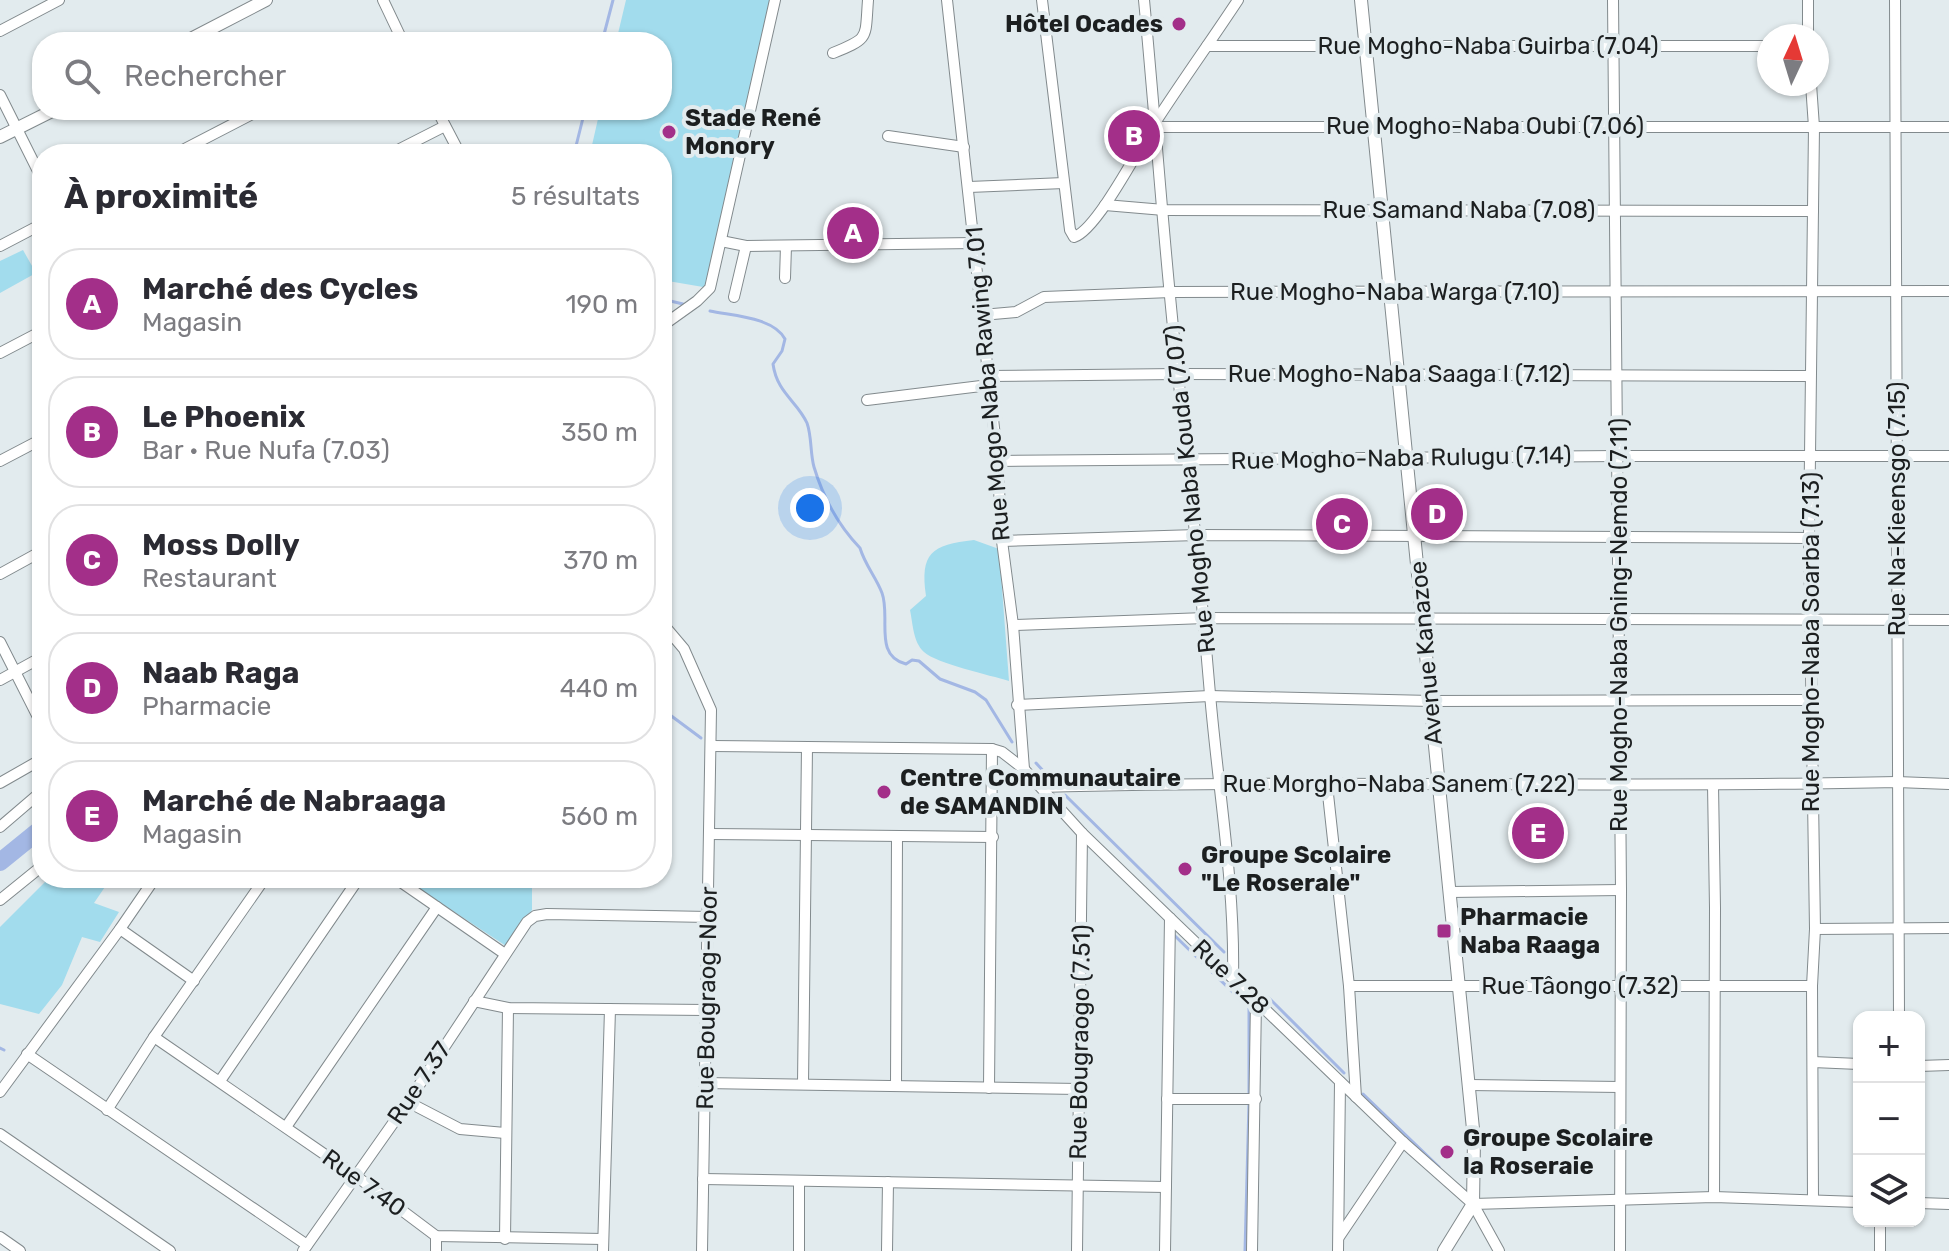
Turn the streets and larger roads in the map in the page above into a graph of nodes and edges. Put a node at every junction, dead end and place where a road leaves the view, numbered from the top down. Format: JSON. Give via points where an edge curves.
{"nodes":[{"id":1,"x":59,"y":0,"type":"edge"},
{"id":2,"x":266,"y":0,"type":"edge"},
{"id":3,"x":383,"y":0,"type":"edge"},
{"id":4,"x":775,"y":0,"type":"edge"},
{"id":5,"x":868,"y":0,"type":"edge"},
{"id":6,"x":947,"y":0,"type":"edge"},
{"id":7,"x":1042,"y":0,"type":"edge"},
{"id":8,"x":1144,"y":0,"type":"edge"},
{"id":9,"x":1238,"y":0,"type":"edge"},
{"id":10,"x":1361,"y":0,"type":"edge"},
{"id":11,"x":1613,"y":0,"type":"edge"},
{"id":12,"x":1808,"y":0,"type":"edge"},
{"id":13,"x":1895,"y":0,"type":"edge"},
{"id":14,"x":1808,"y":24,"type":"edge"},
{"id":15,"x":0,"y":31,"type":"edge"},
{"id":16,"x":204,"y":32,"type":"edge"},
{"id":17,"x":399,"y":32,"type":"edge"},
{"id":18,"x":1366,"y":45,"type":"junction"},
{"id":19,"x":1207,"y":46,"type":"junction"},
{"id":20,"x":1757,"y":46,"type":"edge"},
{"id":21,"x":1614,"y":47,"type":"junction"},
{"id":22,"x":833,"y":53,"type":"dead end"},
{"id":23,"x":0,"y":95,"type":"edge"},
{"id":24,"x":1812,"y":96,"type":"edge"},
{"id":25,"x":35,"y":120,"type":"edge"},
{"id":26,"x":241,"y":120,"type":"edge"},
{"id":27,"x":442,"y":120,"type":"edge"},
{"id":28,"x":1156,"y":124,"type":"junction"},
{"id":29,"x":445,"y":126,"type":"junction"},
{"id":30,"x":1374,"y":126,"type":"junction"},
{"id":31,"x":1614,"y":126,"type":"junction"},
{"id":32,"x":1814,"y":127,"type":"junction"},
{"id":33,"x":1896,"y":127,"type":"junction"},
{"id":34,"x":1949,"y":127,"type":"edge"},
{"id":35,"x":17,"y":129,"type":"junction"},
{"id":36,"x":888,"y":136,"type":"dead end"},
{"id":37,"x":0,"y":137,"type":"edge"},
{"id":38,"x":194,"y":144,"type":"edge"},
{"id":39,"x":410,"y":144,"type":"edge"},
{"id":40,"x":455,"y":144,"type":"edge"},
{"id":41,"x":964,"y":147,"type":"junction"},
{"id":42,"x":32,"y":159,"type":"edge"},
{"id":43,"x":1064,"y":183,"type":"junction"},
{"id":44,"x":969,"y":187,"type":"junction"},
{"id":45,"x":1105,"y":205,"type":"junction"},
{"id":46,"x":1164,"y":210,"type":"junction"},
{"id":47,"x":1615,"y":210,"type":"junction"},
{"id":48,"x":1383,"y":211,"type":"junction"},
{"id":49,"x":1813,"y":211,"type":"junction"},
{"id":50,"x":32,"y":229,"type":"edge"},
{"id":51,"x":721,"y":241,"type":"junction"},
{"id":52,"x":975,"y":243,"type":"junction"},
{"id":53,"x":0,"y":246,"type":"edge"},
{"id":54,"x":746,"y":246,"type":"junction"},
{"id":55,"x":786,"y":246,"type":"junction"},
{"id":56,"x":785,"y":278,"type":"dead end"},
{"id":57,"x":1897,"y":291,"type":"junction"},
{"id":58,"x":1949,"y":291,"type":"edge"},
{"id":59,"x":1171,"y":292,"type":"junction"},
{"id":60,"x":1391,"y":292,"type":"junction"},
{"id":61,"x":1615,"y":292,"type":"junction"},
{"id":62,"x":1812,"y":292,"type":"junction"},
{"id":63,"x":734,"y":297,"type":"dead end"},
{"id":64,"x":982,"y":315,"type":"junction"},
{"id":65,"x":672,"y":319,"type":"edge"},
{"id":66,"x":32,"y":336,"type":"edge"},
{"id":67,"x":0,"y":353,"type":"edge"},
{"id":68,"x":1178,"y":374,"type":"junction"},
{"id":69,"x":1398,"y":374,"type":"junction"},
{"id":70,"x":1618,"y":374,"type":"junction"},
{"id":71,"x":1809,"y":376,"type":"junction"},
{"id":72,"x":989,"y":381,"type":"junction"},
{"id":73,"x":867,"y":400,"type":"dead end"},
{"id":74,"x":32,"y":444,"type":"edge"},
{"id":75,"x":1618,"y":456,"type":"junction"},
{"id":76,"x":1949,"y":456,"type":"edge"},
{"id":77,"x":1810,"y":457,"type":"junction"},
{"id":78,"x":1898,"y":457,"type":"junction"},
{"id":79,"x":1406,"y":458,"type":"junction"},
{"id":80,"x":1189,"y":460,"type":"junction"},
{"id":81,"x":0,"y":461,"type":"edge"},
{"id":82,"x":997,"y":461,"type":"junction"},
{"id":83,"x":1197,"y":535,"type":"junction"},
{"id":84,"x":1415,"y":536,"type":"junction"},
{"id":85,"x":1617,"y":537,"type":"junction"},
{"id":86,"x":1809,"y":538,"type":"junction"},
{"id":87,"x":1002,"y":541,"type":"junction"},
{"id":88,"x":32,"y":556,"type":"edge"},
{"id":89,"x":0,"y":574,"type":"edge"},
{"id":90,"x":1205,"y":618,"type":"junction"},
{"id":91,"x":1812,"y":618,"type":"junction"},
{"id":92,"x":1423,"y":619,"type":"junction"},
{"id":93,"x":1617,"y":619,"type":"junction"},
{"id":94,"x":1898,"y":620,"type":"junction"},
{"id":95,"x":1949,"y":620,"type":"edge"},
{"id":96,"x":1013,"y":625,"type":"junction"},
{"id":97,"x":672,"y":635,"type":"edge"},
{"id":98,"x":0,"y":642,"type":"edge"},
{"id":99,"x":32,"y":663,"type":"edge"},
{"id":100,"x":15,"y":672,"type":"junction"},
{"id":101,"x":0,"y":680,"type":"edge"},
{"id":102,"x":1210,"y":696,"type":"junction"},
{"id":103,"x":1619,"y":699,"type":"junction"},
{"id":104,"x":1811,"y":700,"type":"junction"},
{"id":105,"x":1431,"y":701,"type":"junction"},
{"id":106,"x":32,"y":705,"type":"edge"},
{"id":107,"x":1017,"y":705,"type":"junction"},
{"id":108,"x":712,"y":746,"type":"junction"},
{"id":109,"x":807,"y":747,"type":"junction"},
{"id":110,"x":992,"y":749,"type":"junction"},
{"id":111,"x":32,"y":765,"type":"edge"},
{"id":112,"x":1024,"y":769,"type":"junction"},
{"id":113,"x":1221,"y":782,"type":"junction"},
{"id":114,"x":1897,"y":782,"type":"junction"},
{"id":115,"x":0,"y":783,"type":"edge"},
{"id":116,"x":1438,"y":784,"type":"junction"},
{"id":117,"x":1811,"y":784,"type":"junction"},
{"id":118,"x":1949,"y":784,"type":"edge"},
{"id":119,"x":1327,"y":785,"type":"junction"},
{"id":120,"x":1619,"y":785,"type":"junction"},
{"id":121,"x":1713,"y":785,"type":"junction"},
{"id":122,"x":1042,"y":787,"type":"junction"},
{"id":123,"x":32,"y":800,"type":"edge"},
{"id":124,"x":0,"y":827,"type":"edge"},
{"id":125,"x":1082,"y":833,"type":"junction"},
{"id":126,"x":710,"y":834,"type":"junction"},
{"id":127,"x":807,"y":835,"type":"junction"},
{"id":128,"x":897,"y":836,"type":"junction"},
{"id":129,"x":993,"y":837,"type":"junction"},
{"id":130,"x":32,"y":874,"type":"edge"},
{"id":131,"x":148,"y":888,"type":"edge"},
{"id":132,"x":258,"y":888,"type":"edge"},
{"id":133,"x":352,"y":888,"type":"edge"},
{"id":134,"x":409,"y":888,"type":"edge"},
{"id":135,"x":1621,"y":890,"type":"junction"},
{"id":136,"x":1450,"y":892,"type":"junction"},
{"id":137,"x":0,"y":900,"type":"edge"},
{"id":138,"x":437,"y":907,"type":"junction"},
{"id":139,"x":709,"y":917,"type":"junction"},
{"id":140,"x":1170,"y":918,"type":"junction"},
{"id":141,"x":1949,"y":928,"type":"edge"},
{"id":142,"x":120,"y":929,"type":"junction"},
{"id":143,"x":1815,"y":929,"type":"junction"},
{"id":144,"x":1898,"y":929,"type":"junction"},
{"id":145,"x":505,"y":954,"type":"junction"},
{"id":146,"x":1233,"y":978,"type":"junction"},
{"id":147,"x":194,"y":981,"type":"junction"},
{"id":148,"x":1349,"y":986,"type":"junction"},
{"id":149,"x":1460,"y":986,"type":"junction"},
{"id":150,"x":1620,"y":986,"type":"junction"},
{"id":151,"x":1715,"y":986,"type":"junction"},
{"id":152,"x":1812,"y":986,"type":"junction"},
{"id":153,"x":474,"y":1001,"type":"junction"},
{"id":154,"x":1256,"y":1001,"type":"junction"},
{"id":155,"x":508,"y":1008,"type":"junction"},
{"id":156,"x":610,"y":1009,"type":"junction"},
{"id":157,"x":706,"y":1010,"type":"junction"},
{"id":158,"x":1899,"y":1011,"type":"edge"},
{"id":159,"x":154,"y":1037,"type":"junction"},
{"id":160,"x":27,"y":1054,"type":"junction"},
{"id":161,"x":1813,"y":1062,"type":"junction"},
{"id":162,"x":1853,"y":1064,"type":"edge"},
{"id":163,"x":1949,"y":1065,"type":"edge"},
{"id":164,"x":1925,"y":1066,"type":"edge"},
{"id":165,"x":220,"y":1081,"type":"junction"},
{"id":166,"x":1340,"y":1082,"type":"junction"},
{"id":167,"x":705,"y":1083,"type":"junction"},
{"id":168,"x":803,"y":1084,"type":"junction"},
{"id":169,"x":1470,"y":1085,"type":"junction"},
{"id":170,"x":896,"y":1086,"type":"junction"},
{"id":171,"x":1620,"y":1087,"type":"junction"},
{"id":172,"x":989,"y":1088,"type":"junction"},
{"id":173,"x":1079,"y":1089,"type":"junction"},
{"id":174,"x":0,"y":1092,"type":"edge"},
{"id":175,"x":1356,"y":1097,"type":"junction"},
{"id":176,"x":1167,"y":1099,"type":"junction"},
{"id":177,"x":1256,"y":1099,"type":"junction"},
{"id":178,"x":408,"y":1102,"type":"junction"},
{"id":179,"x":107,"y":1110,"type":"junction"},
{"id":180,"x":286,"y":1127,"type":"junction"},
{"id":181,"x":505,"y":1133,"type":"junction"},
{"id":182,"x":0,"y":1134,"type":"edge"},
{"id":183,"x":1403,"y":1142,"type":"junction"},
{"id":184,"x":356,"y":1176,"type":"junction"},
{"id":185,"x":703,"y":1179,"type":"junction"},
{"id":186,"x":799,"y":1181,"type":"junction"},
{"id":187,"x":888,"y":1182,"type":"junction"},
{"id":188,"x":1078,"y":1186,"type":"junction"},
{"id":189,"x":1166,"y":1187,"type":"junction"},
{"id":190,"x":1714,"y":1197,"type":"junction"},
{"id":191,"x":1620,"y":1199,"type":"junction"},
{"id":192,"x":1813,"y":1200,"type":"junction"},
{"id":193,"x":1853,"y":1202,"type":"edge"},
{"id":194,"x":1925,"y":1203,"type":"edge"},
{"id":195,"x":1473,"y":1204,"type":"junction"},
{"id":196,"x":1949,"y":1204,"type":"edge"},
{"id":197,"x":1880,"y":1227,"type":"edge"},
{"id":198,"x":436,"y":1236,"type":"junction"},
{"id":199,"x":0,"y":1237,"type":"edge"},
{"id":200,"x":505,"y":1239,"type":"junction"},
{"id":201,"x":1338,"y":1239,"type":"junction"},
{"id":202,"x":603,"y":1245,"type":"edge"},
{"id":203,"x":305,"y":1248,"type":"edge"},
{"id":204,"x":20,"y":1251,"type":"edge"},
{"id":205,"x":170,"y":1251,"type":"edge"},
{"id":206,"x":436,"y":1251,"type":"edge"},
{"id":207,"x":702,"y":1251,"type":"edge"},
{"id":208,"x":799,"y":1251,"type":"edge"},
{"id":209,"x":887,"y":1251,"type":"edge"},
{"id":210,"x":1077,"y":1251,"type":"edge"},
{"id":211,"x":1165,"y":1251,"type":"edge"},
{"id":212,"x":1252,"y":1251,"type":"edge"},
{"id":213,"x":1338,"y":1251,"type":"edge"},
{"id":214,"x":1444,"y":1251,"type":"edge"},
{"id":215,"x":1499,"y":1251,"type":"edge"},
{"id":216,"x":1620,"y":1251,"type":"edge"},
{"id":217,"x":1880,"y":1251,"type":"edge"}],
"edges":[{"from":1,"to":15,"type":"street"},
{"from":2,"to":16,"type":"street"},
{"from":3,"to":17,"type":"street"},
{"from":4,"to":51,"type":"street"},
{"from":5,"to":22,"type":"street","via":[[865,37]]},
{"from":6,"to":41,"type":"street","name":"Rue Mogo-Naba Rawing 7.01"},
{"from":7,"to":43,"type":"street"},
{"from":8,"to":28,"type":"street","name":"Rue Mogho Naba Kouda (7.07)"},
{"from":9,"to":19,"type":"street"},
{"from":10,"to":18,"type":"street","name":"Avenue Kanazoe"},
{"from":11,"to":21,"type":"street","name":"Rue Mogho-Naba Gning-Nemdo (7.11)"},
{"from":12,"to":14,"type":"street"},
{"from":13,"to":33,"type":"street","name":"Rue Na-Kieensgo (7.15)"},
{"from":18,"to":19,"type":"street","name":"Rue Mogho-Naba Guirba (7.04)"},
{"from":18,"to":21,"type":"street","name":"Rue Mogho-Naba Guirba (7.04)"},
{"from":18,"to":30,"type":"street","name":"Avenue Kanazoe"},
{"from":19,"to":28,"type":"street"},
{"from":20,"to":21,"type":"street","name":"Rue Mogho-Naba Guirba (7.04)"},
{"from":21,"to":31,"type":"street","name":"Rue Mogho-Naba Gning-Nemdo (7.11)"},
{"from":23,"to":35,"type":"street"},
{"from":24,"to":32,"type":"street","name":"Rue Mogho-Naba Soarba (7.13)"},
{"from":25,"to":35,"type":"street"},
{"from":26,"to":38,"type":"street"},
{"from":27,"to":29,"type":"street"},
{"from":28,"to":30,"type":"street","name":"Rue Mogho-Naba Oubi (7.06)"},
{"from":28,"to":45,"type":"street"},
{"from":28,"to":46,"type":"street","name":"Rue Mogho Naba Kouda (7.07)"},
{"from":29,"to":39,"type":"street"},
{"from":29,"to":40,"type":"street"},
{"from":30,"to":31,"type":"street","name":"Rue Mogho-Naba Oubi (7.06)"},
{"from":30,"to":48,"type":"street","name":"Avenue Kanazoe"},
{"from":31,"to":32,"type":"street","name":"Rue Mogho-Naba Oubi (7.06)"},
{"from":31,"to":47,"type":"street","name":"Rue Mogho-Naba Gning-Nemdo (7.11)"},
{"from":32,"to":33,"type":"street","name":"Rue Mogho-Naba Oubi (7.06)"},
{"from":32,"to":49,"type":"street","name":"Rue Mogho-Naba Soarba (7.13)"},
{"from":33,"to":34,"type":"street","name":"Rue Mogho-Naba Oubi (7.06)"},
{"from":33,"to":57,"type":"street","name":"Rue Na-Kieensgo (7.15)"},
{"from":35,"to":37,"type":"street"},
{"from":35,"to":42,"type":"street"},
{"from":36,"to":41,"type":"street"},
{"from":41,"to":44,"type":"street","name":"Rue Mogo-Naba Rawing 7.01"},
{"from":43,"to":44,"type":"street"},
{"from":43,"to":45,"type":"street","via":[[1074,237]]},
{"from":44,"to":52,"type":"street","name":"Rue Mogo-Naba Rawing 7.01"},
{"from":45,"to":46,"type":"street","name":"Rue Samand Naba (7.08)"},
{"from":46,"to":48,"type":"street","name":"Rue Samand Naba (7.08)"},
{"from":46,"to":59,"type":"street","name":"Rue Mogho Naba Kouda (7.07)"},
{"from":47,"to":48,"type":"street","name":"Rue Samand Naba (7.08)"},
{"from":47,"to":49,"type":"street","name":"Rue Samand Naba (7.08)"},
{"from":47,"to":61,"type":"street","name":"Rue Mogho-Naba Gning-Nemdo (7.11)"},
{"from":48,"to":60,"type":"street","name":"Avenue Kanazoe"},
{"from":49,"to":62,"type":"street","name":"Rue Mogho-Naba Soarba (7.13)"},
{"from":50,"to":53,"type":"street"},
{"from":51,"to":54,"type":"street"},
{"from":51,"to":65,"type":"street","via":[[710,288]]},
{"from":52,"to":55,"type":"street"},
{"from":52,"to":64,"type":"street","name":"Rue Mogo-Naba Rawing 7.01"},
{"from":54,"to":55,"type":"street"},
{"from":54,"to":63,"type":"street"},
{"from":55,"to":56,"type":"street"},
{"from":57,"to":58,"type":"street","name":"Rue Mogho-Naba Warga (7.10)"},
{"from":57,"to":62,"type":"street","name":"Rue Mogho-Naba Warga (7.10)"},
{"from":57,"to":78,"type":"street","name":"Rue Na-Kieensgo (7.15)"},
{"from":59,"to":60,"type":"street","name":"Rue Mogho-Naba Warga (7.10)"},
{"from":59,"to":64,"type":"street","name":"Rue Mogho-Naba Warga (7.10)","via":[[1044,297],[1016,312]]},
{"from":59,"to":68,"type":"street","name":"Rue Mogho Naba Kouda (7.07)"},
{"from":60,"to":61,"type":"street","name":"Rue Mogho-Naba Warga (7.10)"},
{"from":60,"to":69,"type":"street","name":"Avenue Kanazoe"},
{"from":61,"to":62,"type":"street","name":"Rue Mogho-Naba Warga (7.10)"},
{"from":61,"to":70,"type":"street","name":"Rue Mogho-Naba Gning-Nemdo (7.11)"},
{"from":62,"to":71,"type":"street","name":"Rue Mogho-Naba Soarba (7.13)"},
{"from":64,"to":72,"type":"street","name":"Rue Mogo-Naba Rawing 7.01"},
{"from":66,"to":67,"type":"street"},
{"from":68,"to":69,"type":"street","name":"Rue Mogho-Naba Saaga I (7.12)"},
{"from":68,"to":72,"type":"street","name":"Rue Mogho-Naba Saaga I (7.12)"},
{"from":68,"to":80,"type":"street","name":"Rue Mogho Naba Kouda (7.07)"},
{"from":69,"to":70,"type":"street","name":"Rue Mogho-Naba Saaga I (7.12)"},
{"from":69,"to":79,"type":"street","name":"Avenue Kanazoe"},
{"from":70,"to":71,"type":"street","name":"Rue Mogho-Naba Saaga I (7.12)"},
{"from":70,"to":75,"type":"street","name":"Rue Mogho-Naba Gning-Nemdo (7.11)"},
{"from":71,"to":77,"type":"street","name":"Rue Mogho-Naba Soarba (7.13)"},
{"from":72,"to":73,"type":"street","name":"Rue Mogho-Naba Saaga I (7.12)"},
{"from":72,"to":82,"type":"street","name":"Rue Mogo-Naba Rawing 7.01"},
{"from":74,"to":81,"type":"street"},
{"from":75,"to":77,"type":"street","name":"Rue Mogho-Naba Rulugu (7.14)"},
{"from":75,"to":79,"type":"street","name":"Rue Mogho-Naba Rulugu (7.14)"},
{"from":75,"to":85,"type":"street","name":"Rue Mogho-Naba Gning-Nemdo (7.11)"},
{"from":76,"to":78,"type":"street","name":"Rue Mogho-Naba Rulugu (7.14)"},
{"from":77,"to":78,"type":"street","name":"Rue Mogho-Naba Rulugu (7.14)"},
{"from":77,"to":86,"type":"street","name":"Rue Mogho-Naba Soarba (7.13)"},
{"from":78,"to":94,"type":"street","name":"Rue Na-Kieensgo (7.15)"},
{"from":79,"to":80,"type":"street","name":"Rue Mogho-Naba Rulugu (7.14)"},
{"from":79,"to":84,"type":"street","name":"Avenue Kanazoe"},
{"from":80,"to":82,"type":"street","name":"Rue Mogho-Naba Rulugu (7.14)"},
{"from":80,"to":83,"type":"street","name":"Rue Mogho Naba Kouda (7.07)"},
{"from":82,"to":87,"type":"street","name":"Rue Mogo-Naba Rawing 7.01"},
{"from":83,"to":84,"type":"street"},
{"from":83,"to":87,"type":"street"},
{"from":83,"to":90,"type":"street","name":"Rue Mogho Naba Kouda (7.07)"},
{"from":84,"to":85,"type":"street"},
{"from":84,"to":92,"type":"street","name":"Avenue Kanazoe"},
{"from":85,"to":86,"type":"street"},
{"from":85,"to":93,"type":"street","name":"Rue Mogho-Naba Gning-Nemdo (7.11)"},
{"from":86,"to":91,"type":"street","name":"Rue Mogho-Naba Soarba (7.13)"},
{"from":87,"to":96,"type":"street","name":"Rue Mogo-Naba Rawing 7.01"},
{"from":88,"to":89,"type":"street"},
{"from":90,"to":92,"type":"street"},
{"from":90,"to":96,"type":"street"},
{"from":90,"to":102,"type":"street","name":"Rue Mogho Naba Kouda (7.07)"},
{"from":91,"to":93,"type":"street"},
{"from":91,"to":94,"type":"street"},
{"from":91,"to":104,"type":"street","name":"Rue Mogho-Naba Soarba (7.13)"},
{"from":92,"to":93,"type":"street"},
{"from":92,"to":105,"type":"street","name":"Avenue Kanazoe"},
{"from":93,"to":103,"type":"street","name":"Rue Mogho-Naba Gning-Nemdo (7.11)"},
{"from":94,"to":95,"type":"street"},
{"from":94,"to":114,"type":"street","name":"Rue Na-Kieensgo (7.15)"},
{"from":96,"to":107,"type":"street","name":"Rue Mogo-Naba Rawing 7.01"},
{"from":97,"to":108,"type":"street","name":"Rue Bougraog-Noor","via":[[684,649],[711,710]]},
{"from":98,"to":100,"type":"street"},
{"from":99,"to":100,"type":"street"},
{"from":100,"to":101,"type":"street"},
{"from":100,"to":106,"type":"street"},
{"from":102,"to":105,"type":"street"},
{"from":102,"to":107,"type":"street"},
{"from":102,"to":113,"type":"street","name":"Rue Mogho Naba Kouda (7.07)"},
{"from":103,"to":104,"type":"street"},
{"from":103,"to":105,"type":"street"},
{"from":103,"to":120,"type":"street","name":"Rue Mogho-Naba Gning-Nemdo (7.11)"},
{"from":104,"to":117,"type":"street","name":"Rue Mogho-Naba Soarba (7.13)"},
{"from":105,"to":116,"type":"street","name":"Avenue Kanazoe"},
{"from":107,"to":112,"type":"street","name":"Rue Mogo-Naba Rawing 7.01"},
{"from":108,"to":109,"type":"street"},
{"from":108,"to":126,"type":"street","name":"Rue Bougraog-Noor"},
{"from":109,"to":110,"type":"street"},
{"from":109,"to":127,"type":"street"},
{"from":110,"to":112,"type":"street","name":"Rue 7.28"},
{"from":110,"to":129,"type":"street"},
{"from":111,"to":115,"type":"street"},
{"from":112,"to":122,"type":"street","name":"Rue 7.28"},
{"from":113,"to":119,"type":"street","name":"Rue Morgho-Naba Sanem (7.22)"},
{"from":113,"to":122,"type":"street","name":"Rue Morgho-Naba Sanem (7.22)"},
{"from":113,"to":146,"type":"street","name":"Rue Mogho Naba Kouda (7.07)"},
{"from":114,"to":117,"type":"street","name":"Rue Morgho-Naba Sanem (7.22)"},
{"from":114,"to":118,"type":"street","name":"Rue Morgho-Naba Sanem (7.22)"},
{"from":114,"to":144,"type":"street","name":"Rue Na-Kieensgo (7.15)"},
{"from":116,"to":119,"type":"street","name":"Rue Morgho-Naba Sanem (7.22)"},
{"from":116,"to":120,"type":"street","name":"Rue Morgho-Naba Sanem (7.22)"},
{"from":116,"to":136,"type":"street","name":"Avenue Kanazoe"},
{"from":117,"to":121,"type":"street","name":"Rue Morgho-Naba Sanem (7.22)"},
{"from":117,"to":143,"type":"street","name":"Rue Mogho-Naba Soarba (7.13)"},
{"from":119,"to":148,"type":"street"},
{"from":120,"to":121,"type":"street","name":"Rue Morgho-Naba Sanem (7.22)"},
{"from":120,"to":135,"type":"street","name":"Rue Mogho-Naba Gning-Nemdo (7.11)"},
{"from":121,"to":151,"type":"street"},
{"from":122,"to":125,"type":"street","name":"Rue 7.28"},
{"from":123,"to":124,"type":"street"},
{"from":125,"to":140,"type":"street","name":"Rue 7.28"},
{"from":125,"to":173,"type":"street","name":"Rue Bougraogo (7.51)"},
{"from":126,"to":127,"type":"street"},
{"from":126,"to":139,"type":"street","name":"Rue Bougraog-Noor"},
{"from":127,"to":128,"type":"street"},
{"from":127,"to":168,"type":"street"},
{"from":128,"to":129,"type":"street"},
{"from":128,"to":170,"type":"street"},
{"from":129,"to":172,"type":"street"},
{"from":130,"to":137,"type":"street"},
{"from":131,"to":142,"type":"street"},
{"from":132,"to":147,"type":"street"},
{"from":133,"to":165,"type":"street"},
{"from":134,"to":138,"type":"street"},
{"from":135,"to":136,"type":"street"},
{"from":135,"to":150,"type":"street","name":"Rue Mogho-Naba Gning-Nemdo (7.11)"},
{"from":136,"to":149,"type":"street","name":"Avenue Kanazoe"},
{"from":138,"to":145,"type":"street"},
{"from":138,"to":180,"type":"street"},
{"from":139,"to":145,"type":"street","name":"Rue 7.37","via":[[535,916]]},
{"from":139,"to":157,"type":"street","name":"Rue Bougraog-Noor"},
{"from":140,"to":146,"type":"street","name":"Rue 7.28"},
{"from":140,"to":176,"type":"street"},
{"from":141,"to":144,"type":"street"},
{"from":142,"to":147,"type":"street"},
{"from":142,"to":160,"type":"street"},
{"from":143,"to":144,"type":"street"},
{"from":143,"to":152,"type":"street","name":"Rue Mogho-Naba Soarba (7.13)"},
{"from":144,"to":158,"type":"street","name":"Rue Na-Kieensgo (7.15)"},
{"from":145,"to":153,"type":"street","name":"Rue 7.37"},
{"from":146,"to":154,"type":"street","name":"Rue 7.28"},
{"from":147,"to":159,"type":"street"},
{"from":148,"to":149,"type":"street","name":"Rue Tâongo (7.32)"},
{"from":148,"to":175,"type":"street"},
{"from":149,"to":150,"type":"street","name":"Rue Tâongo (7.32)"},
{"from":149,"to":169,"type":"street","name":"Avenue Kanazoe"},
{"from":150,"to":151,"type":"street","name":"Rue Tâongo (7.32)"},
{"from":150,"to":171,"type":"street","name":"Rue Mogho-Naba Gning-Nemdo (7.11)"},
{"from":151,"to":152,"type":"street","name":"Rue Tâongo (7.32)"},
{"from":151,"to":190,"type":"street"},
{"from":152,"to":161,"type":"street","name":"Rue Mogho-Naba Soarba (7.13)"},
{"from":153,"to":155,"type":"street"},
{"from":153,"to":178,"type":"street","name":"Rue 7.37"},
{"from":154,"to":166,"type":"street","name":"Rue 7.28"},
{"from":154,"to":177,"type":"street"},
{"from":155,"to":156,"type":"street"},
{"from":155,"to":181,"type":"street"},
{"from":156,"to":157,"type":"street"},
{"from":156,"to":202,"type":"street"},
{"from":157,"to":167,"type":"street","name":"Rue Bougraog-Noor"},
{"from":159,"to":165,"type":"street","name":"Rue 7.40"},
{"from":159,"to":179,"type":"street"},
{"from":160,"to":174,"type":"street"},
{"from":160,"to":179,"type":"street"},
{"from":161,"to":162,"type":"street"},
{"from":161,"to":192,"type":"street","name":"Rue Mogho-Naba Soarba (7.13)"},
{"from":163,"to":164,"type":"street"},
{"from":165,"to":180,"type":"street","name":"Rue 7.40"},
{"from":166,"to":175,"type":"street","name":"Rue 7.28"},
{"from":166,"to":201,"type":"street"},
{"from":167,"to":168,"type":"street"},
{"from":167,"to":185,"type":"street","name":"Rue Bougraog-Noor"},
{"from":168,"to":170,"type":"street"},
{"from":169,"to":171,"type":"street"},
{"from":169,"to":195,"type":"street","name":"Avenue Kanazoe"},
{"from":170,"to":172,"type":"street"},
{"from":171,"to":191,"type":"street","name":"Rue Mogho-Naba Gning-Nemdo (7.11)"},
{"from":172,"to":173,"type":"street"},
{"from":173,"to":188,"type":"street","name":"Rue Bougraogo (7.51)"},
{"from":175,"to":183,"type":"street","name":"Rue 7.28"},
{"from":176,"to":177,"type":"street"},
{"from":176,"to":189,"type":"street"},
{"from":177,"to":212,"type":"street"},
{"from":178,"to":181,"type":"street","via":[[460,1129]]},
{"from":178,"to":184,"type":"street","name":"Rue 7.37"},
{"from":179,"to":203,"type":"street"},
{"from":180,"to":184,"type":"street","name":"Rue 7.40"},
{"from":181,"to":200,"type":"street"},
{"from":182,"to":205,"type":"street"},
{"from":183,"to":195,"type":"street","name":"Rue 7.28"},
{"from":183,"to":201,"type":"street"},
{"from":184,"to":198,"type":"street","name":"Rue 7.40"},
{"from":184,"to":203,"type":"street","name":"Rue 7.37"},
{"from":185,"to":186,"type":"street"},
{"from":185,"to":207,"type":"street","name":"Rue Bougraog-Noor"},
{"from":186,"to":187,"type":"street"},
{"from":186,"to":208,"type":"street"},
{"from":187,"to":188,"type":"street"},
{"from":187,"to":209,"type":"street"},
{"from":188,"to":189,"type":"street"},
{"from":188,"to":210,"type":"street","name":"Rue Bougraogo (7.51)"},
{"from":189,"to":211,"type":"street"},
{"from":190,"to":191,"type":"street"},
{"from":190,"to":192,"type":"street"},
{"from":191,"to":195,"type":"street"},
{"from":191,"to":216,"type":"street","name":"Rue Mogho-Naba Gning-Nemdo (7.11)"},
{"from":192,"to":193,"type":"street"},
{"from":194,"to":196,"type":"street"},
{"from":195,"to":214,"type":"street"},
{"from":195,"to":215,"type":"street","name":"Rue 7.28"},
{"from":197,"to":217,"type":"street"},
{"from":198,"to":200,"type":"street"},
{"from":198,"to":206,"type":"street"},
{"from":199,"to":204,"type":"street"},
{"from":200,"to":202,"type":"street"},
{"from":201,"to":213,"type":"street"}]}
